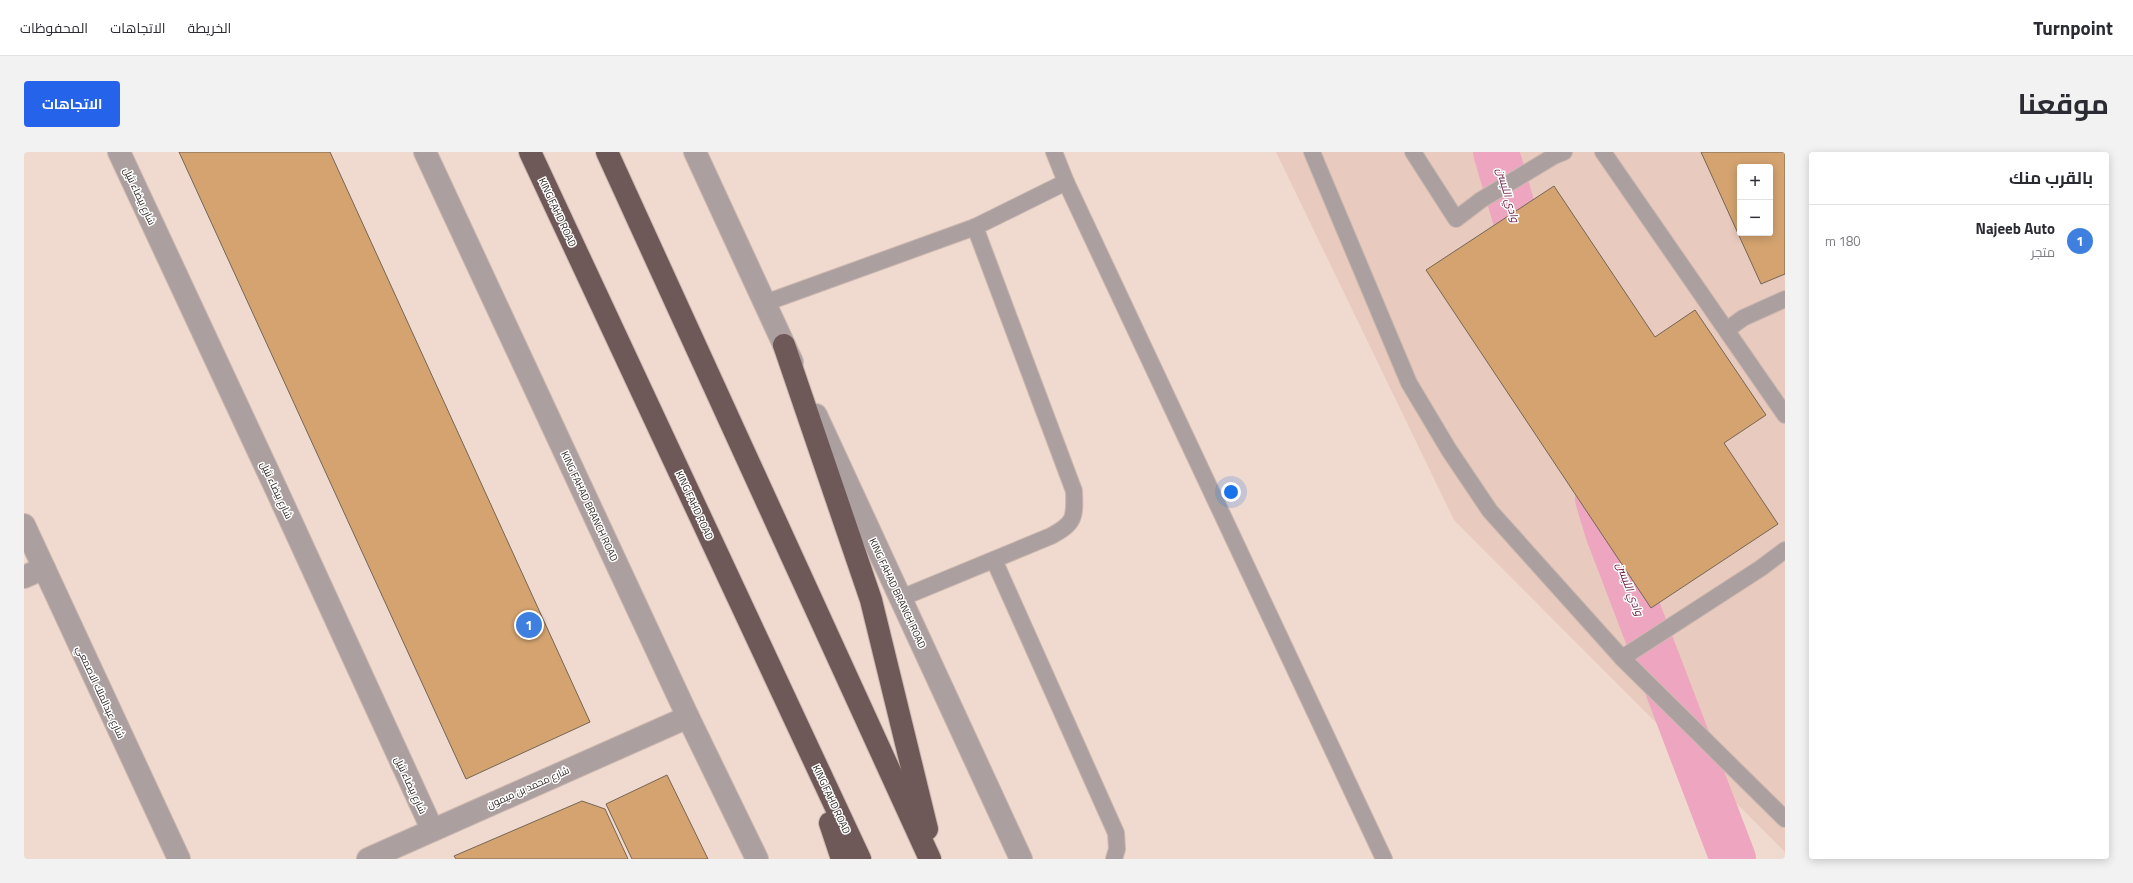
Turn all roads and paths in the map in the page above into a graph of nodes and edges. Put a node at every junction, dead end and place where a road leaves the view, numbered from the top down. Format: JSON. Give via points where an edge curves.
{"nodes":[{"id":1,"x":119,"y":152,"type":"edge"},
{"id":2,"x":425,"y":152,"type":"edge"},
{"id":3,"x":530,"y":152,"type":"edge"},
{"id":4,"x":607,"y":152,"type":"edge"},
{"id":5,"x":695,"y":152,"type":"edge"},
{"id":6,"x":1054,"y":152,"type":"edge"},
{"id":7,"x":1312,"y":152,"type":"edge"},
{"id":8,"x":1413,"y":152,"type":"edge"},
{"id":9,"x":1564,"y":152,"type":"edge"},
{"id":10,"x":1604,"y":152,"type":"edge"},
{"id":11,"x":1066,"y":182,"type":"junction"},
{"id":12,"x":975,"y":227,"type":"junction"},
{"id":13,"x":1785,"y":299,"type":"edge"},
{"id":14,"x":765,"y":303,"type":"junction"},
{"id":15,"x":1728,"y":329,"type":"junction"},
{"id":16,"x":784,"y":345,"type":"junction"},
{"id":17,"x":1785,"y":414,"type":"edge"},
{"id":18,"x":24,"y":525,"type":"edge"},
{"id":19,"x":1785,"y":550,"type":"edge"},
{"id":20,"x":994,"y":560,"type":"junction"},
{"id":21,"x":44,"y":568,"type":"junction"},
{"id":22,"x":24,"y":577,"type":"edge"},
{"id":23,"x":901,"y":598,"type":"junction"},
{"id":24,"x":1622,"y":658,"type":"junction"},
{"id":25,"x":688,"y":717,"type":"junction"},
{"id":26,"x":802,"y":734,"type":"junction"},
{"id":27,"x":1785,"y":819,"type":"edge"},
{"id":28,"x":432,"y":829,"type":"junction"},
{"id":29,"x":179,"y":859,"type":"edge"},
{"id":30,"x":368,"y":859,"type":"edge"},
{"id":31,"x":757,"y":859,"type":"edge"},
{"id":32,"x":842,"y":859,"type":"edge"},
{"id":33,"x":860,"y":859,"type":"edge"},
{"id":34,"x":930,"y":859,"type":"edge"},
{"id":35,"x":935,"y":859,"type":"edge"},
{"id":36,"x":1021,"y":859,"type":"edge"},
{"id":37,"x":1114,"y":859,"type":"edge"},
{"id":38,"x":1384,"y":859,"type":"edge"}],
"edges":[{"from":1,"to":28,"type":"street","name":"شارع بيضاء نثيل"},
{"from":2,"to":25,"type":"street","name":"KING FAHAD BRANCH ROAD"},
{"from":3,"to":26,"type":"highway","name":"KING FAHD ROAD"},
{"from":4,"to":34,"type":"highway"},
{"from":5,"to":14,"type":"street","name":"KING FAHAD BRANCH ROAD"},
{"from":6,"to":11,"type":"lane"},
{"from":7,"to":24,"type":"lane","via":[[1409,383],[1449,450],[1490,510]]},
{"from":8,"to":9,"type":"lane","via":[[1456,219],[1480,200]]},
{"from":10,"to":15,"type":"lane"},
{"from":11,"to":12,"type":"lane"},
{"from":11,"to":38,"type":"lane"},
{"from":12,"to":14,"type":"lane"},
{"from":12,"to":20,"type":"lane","via":[[1074,491],[1075,511],[1068,527]]},
{"from":13,"to":15,"type":"lane","via":[[1743,318]]},
{"from":14,"to":16,"type":"street","name":"KING FAHAD BRANCH ROAD"},
{"from":15,"to":17,"type":"lane"},
{"from":16,"to":23,"type":"street","name":"KING FAHAD BRANCH ROAD"},
{"from":16,"to":35,"type":"highway","via":[[871,600]]},
{"from":18,"to":21,"type":"street","name":"شارع عبدالملك الاصمعي"},
{"from":19,"to":24,"type":"lane"},
{"from":20,"to":23,"type":"lane"},
{"from":20,"to":37,"type":"lane","via":[[1116,833],[1117,849]]},
{"from":21,"to":22,"type":"street"},
{"from":21,"to":29,"type":"street","name":"شارع عبدالملك الاصمعي"},
{"from":23,"to":36,"type":"street","name":"KING FAHAD BRANCH ROAD"},
{"from":24,"to":27,"type":"lane"},
{"from":25,"to":28,"type":"street","name":"شارع محمد بن ميمون"},
{"from":25,"to":31,"type":"street","name":"KING FAHAD BRANCH ROAD"},
{"from":26,"to":32,"type":"highway"},
{"from":26,"to":33,"type":"highway","name":"KING FAHD ROAD"},
{"from":28,"to":30,"type":"street","name":"شارع محمد بن ميمون"}]}
